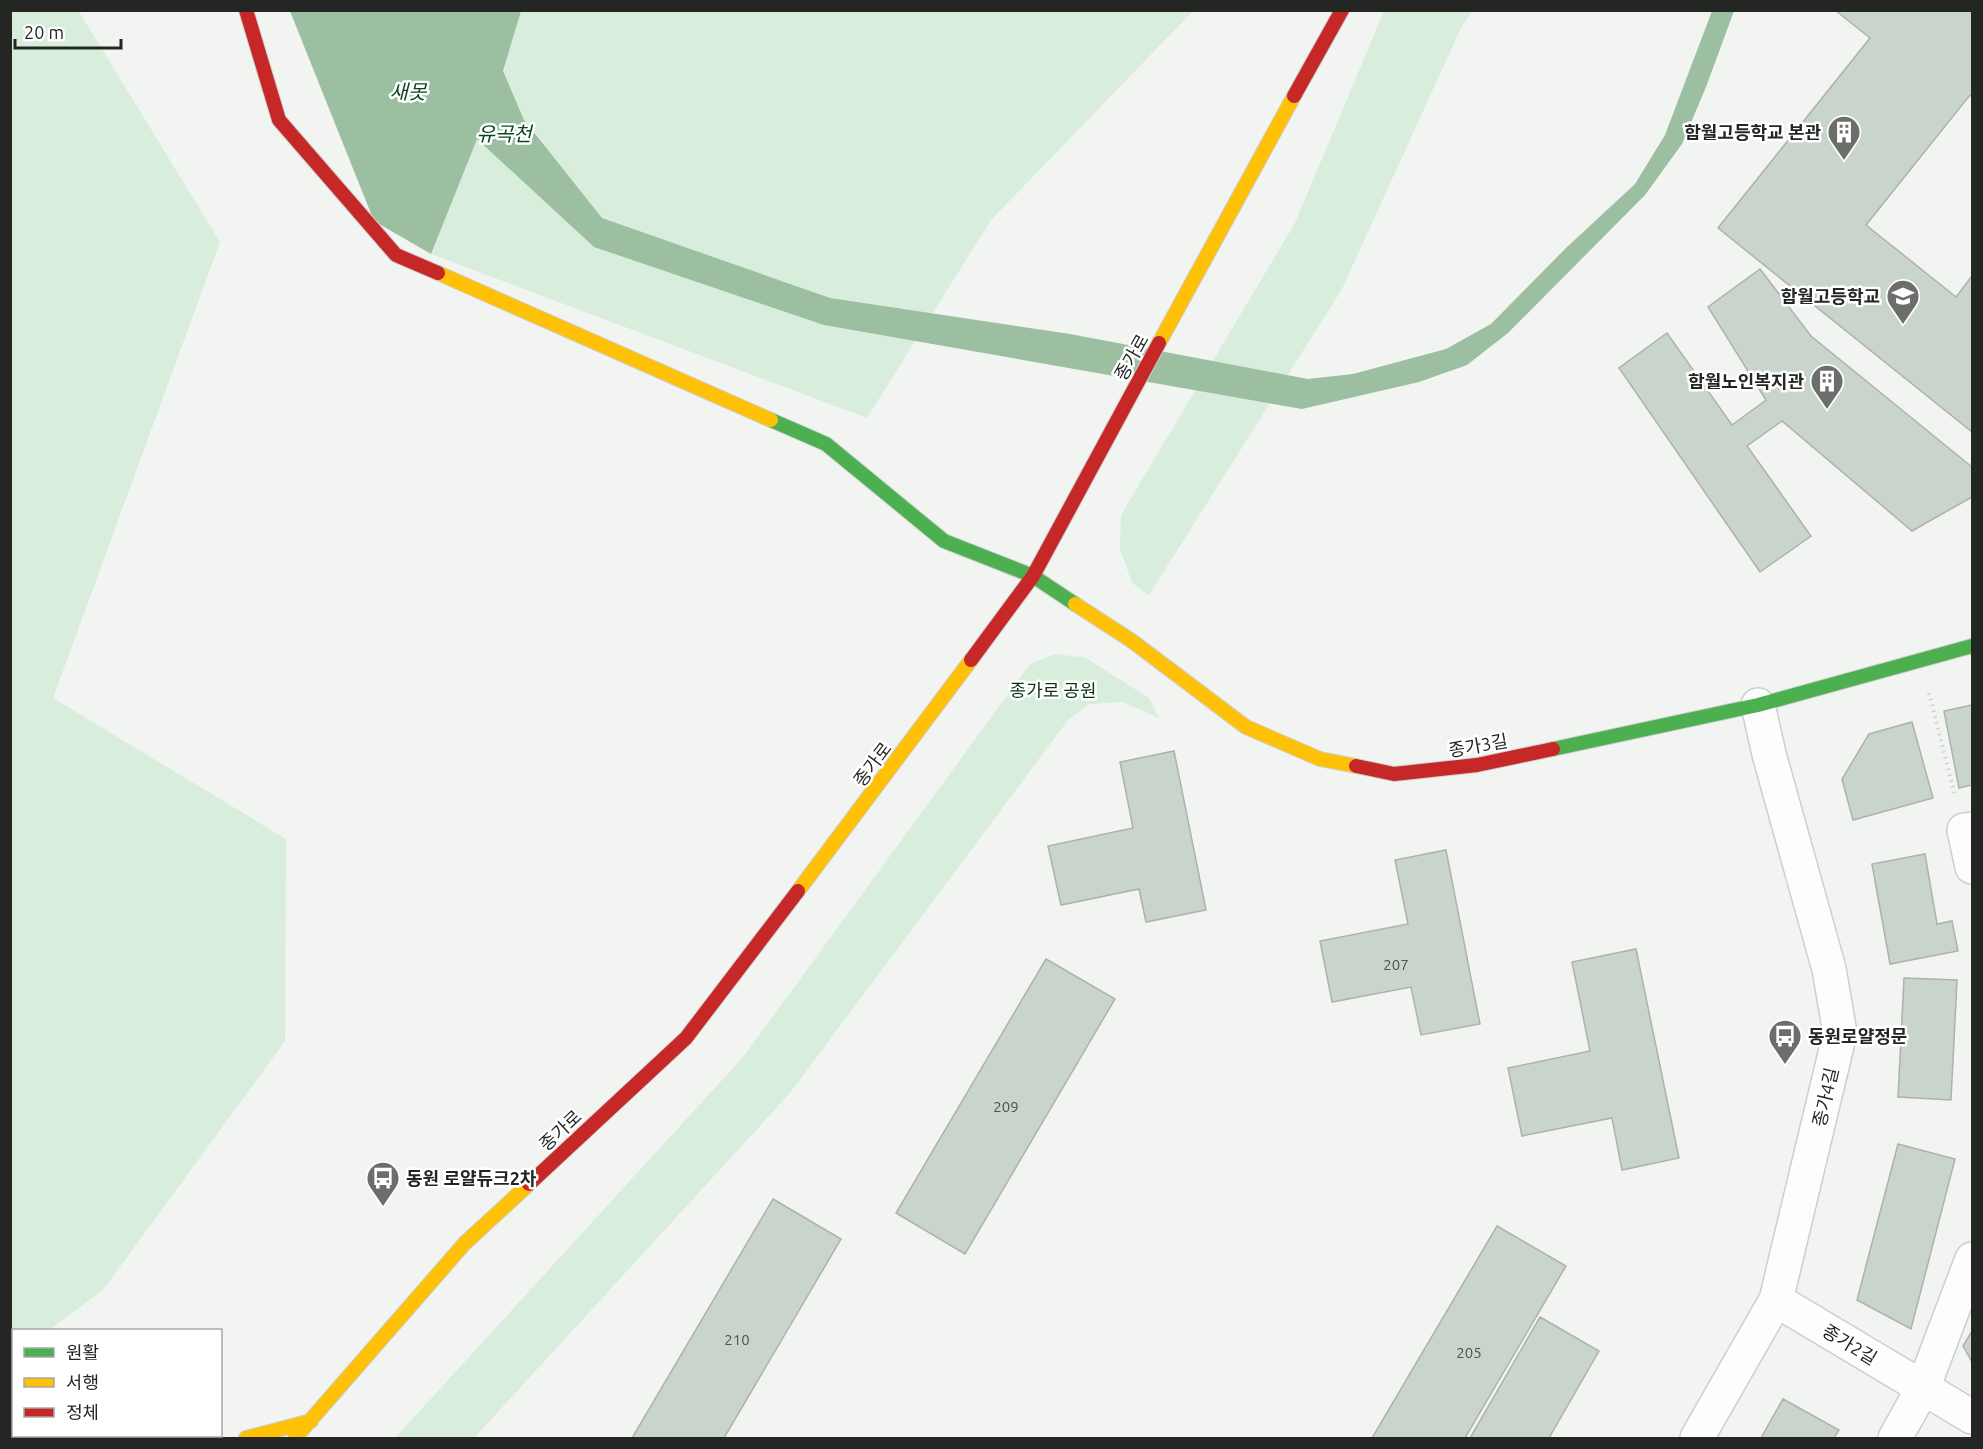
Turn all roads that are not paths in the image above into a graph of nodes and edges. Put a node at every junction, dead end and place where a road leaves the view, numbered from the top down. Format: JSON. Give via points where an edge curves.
{"nodes":[{"id":1,"x":246,"y":10,"type":"edge"},
{"id":2,"x":1342,"y":10,"type":"edge"},
{"id":3,"x":1033,"y":576,"type":"junction"},
{"id":4,"x":1972,"y":646,"type":"edge"},
{"id":5,"x":1758,"y":705,"type":"junction"},
{"id":6,"x":1968,"y":830,"type":"edge"},
{"id":7,"x":1972,"y":867,"type":"edge"},
{"id":8,"x":1972,"y":1259,"type":"edge"},
{"id":9,"x":1776,"y":1300,"type":"junction"},
{"id":10,"x":1923,"y":1388,"type":"junction"},
{"id":11,"x":1972,"y":1417,"type":"edge"},
{"id":12,"x":311,"y":1421,"type":"junction"},
{"id":13,"x":246,"y":1438,"type":"edge"},
{"id":14,"x":295,"y":1438,"type":"edge"},
{"id":15,"x":1697,"y":1438,"type":"edge"},
{"id":16,"x":1895,"y":1438,"type":"edge"}],
"edges":[{"from":1,"to":3,"type":"main road","name":"종가3길","via":[[279,120],[396,255],[826,444],[944,541]]},
{"from":2,"to":3,"type":"main road","name":"종가로"},
{"from":3,"to":5,"type":"main road","name":"종가3길","via":[[1132,642],[1246,727],[1320,759],[1394,774],[1477,765]]},
{"from":3,"to":12,"type":"main road","name":"종가로","via":[[687,1038],[465,1243]]},
{"from":4,"to":5,"type":"main road","name":"종가3길"},
{"from":5,"to":9,"type":"street","name":"종가4길","via":[[1829,969],[1840,1033]]},
{"from":6,"to":7,"type":"street"},
{"from":8,"to":10,"type":"street"},
{"from":9,"to":10,"type":"street","name":"종가2길"},
{"from":9,"to":15,"type":"street","name":"종가4길"},
{"from":10,"to":11,"type":"street","name":"종가2길"},
{"from":10,"to":16,"type":"street"},
{"from":12,"to":13,"type":"main road"},
{"from":12,"to":14,"type":"main road","name":"종가로"}]}
